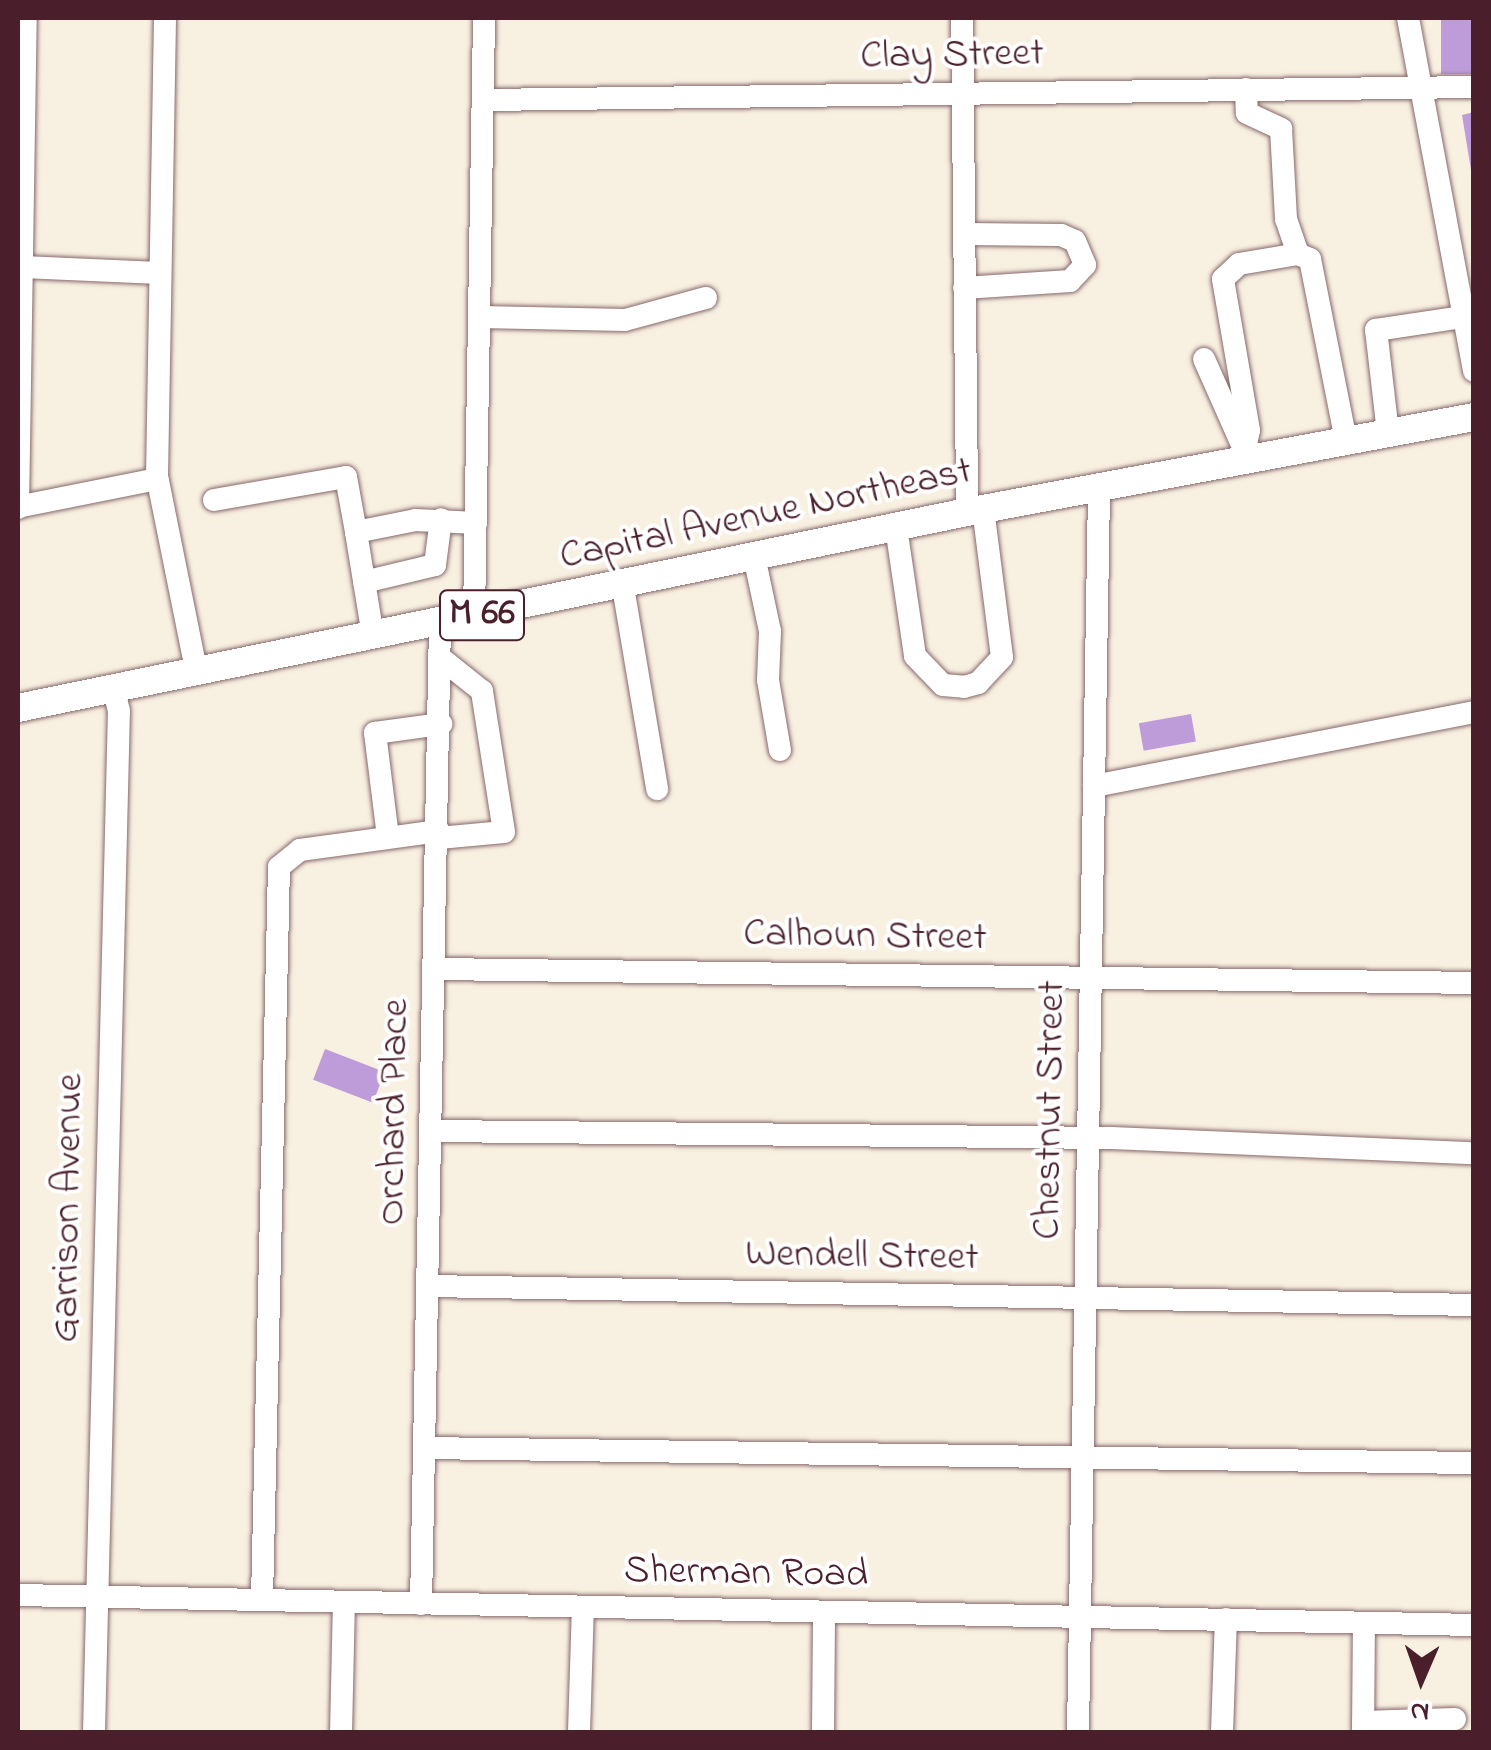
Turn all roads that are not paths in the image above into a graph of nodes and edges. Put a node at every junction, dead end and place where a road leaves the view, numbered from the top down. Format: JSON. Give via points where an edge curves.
{"nodes":[{"id":1,"x":26,"y":18,"type":"edge"},
{"id":2,"x":165,"y":18,"type":"edge"},
{"id":3,"x":484,"y":18,"type":"edge"},
{"id":4,"x":962,"y":18,"type":"edge"},
{"id":5,"x":1408,"y":18,"type":"edge"},
{"id":6,"x":1422,"y":85,"type":"junction"},
{"id":7,"x":1474,"y":87,"type":"edge"},
{"id":8,"x":1246,"y":89,"type":"junction"},
{"id":9,"x":964,"y":94,"type":"junction"},
{"id":10,"x":483,"y":100,"type":"junction"},
{"id":11,"x":964,"y":234,"type":"junction"},
{"id":12,"x":1298,"y":254,"type":"junction"},
{"id":13,"x":22,"y":268,"type":"junction"},
{"id":14,"x":160,"y":274,"type":"junction"},
{"id":15,"x":964,"y":288,"type":"junction"},
{"id":16,"x":706,"y":298,"type":"dead end"},
{"id":17,"x":480,"y":317,"type":"junction"},
{"id":18,"x":1463,"y":317,"type":"junction"},
{"id":19,"x":1204,"y":359,"type":"dead end"},
{"id":20,"x":1474,"y":370,"type":"edge"},
{"id":21,"x":1474,"y":417,"type":"edge"},
{"id":22,"x":1388,"y":433,"type":"junction"},
{"id":23,"x":1346,"y":441,"type":"junction"},
{"id":24,"x":1246,"y":454,"type":"junction"},
{"id":25,"x":157,"y":479,"type":"junction"},
{"id":26,"x":1099,"y":488,"type":"junction"},
{"id":27,"x":214,"y":500,"type":"dead end"},
{"id":28,"x":20,"y":507,"type":"edge"},
{"id":29,"x":975,"y":511,"type":"junction"},
{"id":30,"x":441,"y":519,"type":"junction"},
{"id":31,"x":476,"y":522,"type":"junction"},
{"id":32,"x":896,"y":527,"type":"junction"},
{"id":33,"x":356,"y":532,"type":"junction"},
{"id":34,"x":754,"y":556,"type":"junction"},
{"id":35,"x":364,"y":582,"type":"junction"},
{"id":36,"x":623,"y":586,"type":"junction"},
{"id":37,"x":474,"y":616,"type":"junction"},
{"id":38,"x":440,"y":622,"type":"junction"},
{"id":39,"x":373,"y":636,"type":"junction"},
{"id":40,"x":442,"y":660,"type":"junction"},
{"id":41,"x":196,"y":670,"type":"junction"},
{"id":42,"x":113,"y":686,"type":"junction"},
{"id":43,"x":18,"y":708,"type":"edge"},
{"id":44,"x":1474,"y":712,"type":"edge"},
{"id":45,"x":442,"y":724,"type":"junction"},
{"id":46,"x":780,"y":750,"type":"dead end"},
{"id":47,"x":1094,"y":786,"type":"junction"},
{"id":48,"x":657,"y":789,"type":"dead end"},
{"id":49,"x":439,"y":834,"type":"junction"},
{"id":50,"x":388,"y":837,"type":"junction"},
{"id":51,"x":436,"y":969,"type":"junction"},
{"id":52,"x":1090,"y":977,"type":"junction"},
{"id":53,"x":1474,"y":983,"type":"edge"},
{"id":54,"x":432,"y":1131,"type":"junction"},
{"id":55,"x":1087,"y":1138,"type":"junction"},
{"id":56,"x":1474,"y":1153,"type":"edge"},
{"id":57,"x":428,"y":1286,"type":"junction"},
{"id":58,"x":1086,"y":1298,"type":"junction"},
{"id":59,"x":1474,"y":1305,"type":"edge"},
{"id":60,"x":424,"y":1448,"type":"junction"},
{"id":61,"x":1083,"y":1460,"type":"junction"},
{"id":62,"x":1474,"y":1464,"type":"edge"},
{"id":63,"x":18,"y":1595,"type":"edge"},
{"id":64,"x":97,"y":1596,"type":"junction"},
{"id":65,"x":262,"y":1599,"type":"junction"},
{"id":66,"x":344,"y":1602,"type":"junction"},
{"id":67,"x":421,"y":1604,"type":"junction"},
{"id":68,"x":583,"y":1608,"type":"junction"},
{"id":69,"x":824,"y":1613,"type":"junction"},
{"id":70,"x":1080,"y":1618,"type":"junction"},
{"id":71,"x":1226,"y":1619,"type":"junction"},
{"id":72,"x":1364,"y":1623,"type":"junction"},
{"id":73,"x":1474,"y":1626,"type":"edge"},
{"id":74,"x":1455,"y":1719,"type":"dead end"},
{"id":75,"x":1363,"y":1727,"type":"edge"},
{"id":76,"x":94,"y":1732,"type":"edge"},
{"id":77,"x":342,"y":1732,"type":"edge"},
{"id":78,"x":579,"y":1732,"type":"edge"},
{"id":79,"x":823,"y":1732,"type":"edge"},
{"id":80,"x":1078,"y":1732,"type":"edge"},
{"id":81,"x":1222,"y":1732,"type":"edge"}],
"edges":[{"from":1,"to":13,"type":"street"},
{"from":2,"to":14,"type":"street"},
{"from":3,"to":10,"type":"street"},
{"from":4,"to":9,"type":"street"},
{"from":5,"to":6,"type":"street"},
{"from":6,"to":7,"type":"street","name":"Clay Street"},
{"from":6,"to":8,"type":"street","name":"Clay Street"},
{"from":6,"to":18,"type":"street"},
{"from":8,"to":9,"type":"street","name":"Clay Street"},
{"from":8,"to":12,"type":"street","via":[[1247,113],[1281,129],[1286,218]]},
{"from":9,"to":10,"type":"street","name":"Clay Street"},
{"from":9,"to":11,"type":"street"},
{"from":10,"to":17,"type":"street"},
{"from":11,"to":15,"type":"street"},
{"from":11,"to":15,"type":"street","via":[[1061,235],[1075,241],[1085,265],[1070,280]]},
{"from":12,"to":23,"type":"street","via":[[1310,260]]},
{"from":12,"to":24,"type":"street","via":[[1239,264],[1223,279],[1250,430]]},
{"from":13,"to":14,"type":"street"},
{"from":13,"to":28,"type":"street"},
{"from":14,"to":25,"type":"street"},
{"from":15,"to":29,"type":"street"},
{"from":16,"to":17,"type":"street","via":[[624,320]]},
{"from":17,"to":31,"type":"street"},
{"from":18,"to":20,"type":"street"},
{"from":18,"to":22,"type":"street","via":[[1376,330]]},
{"from":19,"to":24,"type":"street"},
{"from":21,"to":22,"type":"main road","name":"Capital Avenue Northeast","number":"M 66"},
{"from":22,"to":23,"type":"main road","name":"Capital Avenue Northeast","number":"M 66"},
{"from":23,"to":24,"type":"main road","name":"Capital Avenue Northeast","number":"M 66"},
{"from":24,"to":26,"type":"main road","name":"Capital Avenue Northeast","number":"M 66"},
{"from":25,"to":28,"type":"street"},
{"from":25,"to":41,"type":"street"},
{"from":26,"to":29,"type":"main road","name":"Capital Avenue Northeast","number":"M 66"},
{"from":26,"to":47,"type":"street","name":"Chestnut Street"},
{"from":27,"to":33,"type":"street","via":[[346,477]]},
{"from":29,"to":32,"type":"main road","name":"Capital Avenue Northeast","number":"M 66"},
{"from":29,"to":32,"type":"street","via":[[1002,657],[964,687],[943,684],[914,656]]},
{"from":30,"to":31,"type":"street"},
{"from":30,"to":33,"type":"street"},
{"from":30,"to":35,"type":"street","via":[[435,565]]},
{"from":31,"to":37,"type":"street"},
{"from":32,"to":34,"type":"main road","name":"Capital Avenue Northeast","number":"M 66"},
{"from":33,"to":35,"type":"street"},
{"from":34,"to":36,"type":"main road","name":"Capital Avenue Northeast","number":"M 66"},
{"from":34,"to":46,"type":"street","via":[[770,630],[768,680]]},
{"from":35,"to":39,"type":"street"},
{"from":36,"to":37,"type":"main road","name":"Capital Avenue Northeast","number":"M 66"},
{"from":36,"to":48,"type":"street"},
{"from":37,"to":38,"type":"main road","name":"Capital Avenue Northeast","number":"M 66"},
{"from":38,"to":39,"type":"main road","name":"Capital Avenue Northeast","number":"M 66"},
{"from":38,"to":40,"type":"street","name":"Orchard Place"},
{"from":39,"to":41,"type":"main road","name":"Capital Avenue Northeast","number":"M 66"},
{"from":40,"to":45,"type":"street","name":"Orchard Place"},
{"from":40,"to":49,"type":"street","via":[[471,676],[482,691],[501,836]]},
{"from":41,"to":42,"type":"main road","name":"Capital Avenue Northeast","number":"M 66"},
{"from":42,"to":43,"type":"main road","name":"Capital Avenue Northeast","number":"M 66"},
{"from":42,"to":64,"type":"street","name":"Garrison Avenue","via":[[119,712]]},
{"from":44,"to":47,"type":"street"},
{"from":45,"to":49,"type":"street","name":"Orchard Place"},
{"from":45,"to":50,"type":"street","via":[[375,733]]},
{"from":47,"to":52,"type":"street","name":"Chestnut Street"},
{"from":49,"to":50,"type":"street"},
{"from":49,"to":51,"type":"street","name":"Orchard Place"},
{"from":50,"to":65,"type":"street","via":[[300,850],[279,867]]},
{"from":51,"to":52,"type":"street","name":"Calhoun Street"},
{"from":51,"to":54,"type":"street","name":"Orchard Place"},
{"from":52,"to":53,"type":"street","name":"Calhoun Street"},
{"from":52,"to":55,"type":"street","name":"Chestnut Street"},
{"from":54,"to":55,"type":"street"},
{"from":54,"to":57,"type":"street","name":"Orchard Place"},
{"from":55,"to":56,"type":"street"},
{"from":55,"to":58,"type":"street","name":"Chestnut Street"},
{"from":57,"to":58,"type":"street","name":"Wendell Street"},
{"from":57,"to":60,"type":"street","name":"Orchard Place"},
{"from":58,"to":59,"type":"street","name":"Wendell Street"},
{"from":58,"to":61,"type":"street","name":"Chestnut Street"},
{"from":60,"to":61,"type":"street"},
{"from":60,"to":67,"type":"street","name":"Orchard Place"},
{"from":61,"to":62,"type":"street"},
{"from":61,"to":70,"type":"street","name":"Chestnut Street"},
{"from":63,"to":64,"type":"street","name":"Sherman Road"},
{"from":64,"to":65,"type":"street","name":"Sherman Road"},
{"from":64,"to":76,"type":"street","name":"Garrison Avenue"},
{"from":65,"to":66,"type":"street","name":"Sherman Road"},
{"from":66,"to":67,"type":"street","name":"Sherman Road"},
{"from":66,"to":77,"type":"street"},
{"from":67,"to":68,"type":"street","name":"Sherman Road"},
{"from":68,"to":69,"type":"street","name":"Sherman Road"},
{"from":68,"to":78,"type":"street"},
{"from":69,"to":70,"type":"street","name":"Sherman Road"},
{"from":69,"to":79,"type":"street"},
{"from":70,"to":71,"type":"street","name":"Sherman Road"},
{"from":70,"to":80,"type":"street","name":"Chestnut Street"},
{"from":71,"to":72,"type":"street","name":"Sherman Road"},
{"from":71,"to":81,"type":"street"},
{"from":72,"to":73,"type":"street","name":"Sherman Road"},
{"from":72,"to":75,"type":"street"},
{"from":74,"to":75,"type":"street"}]}
